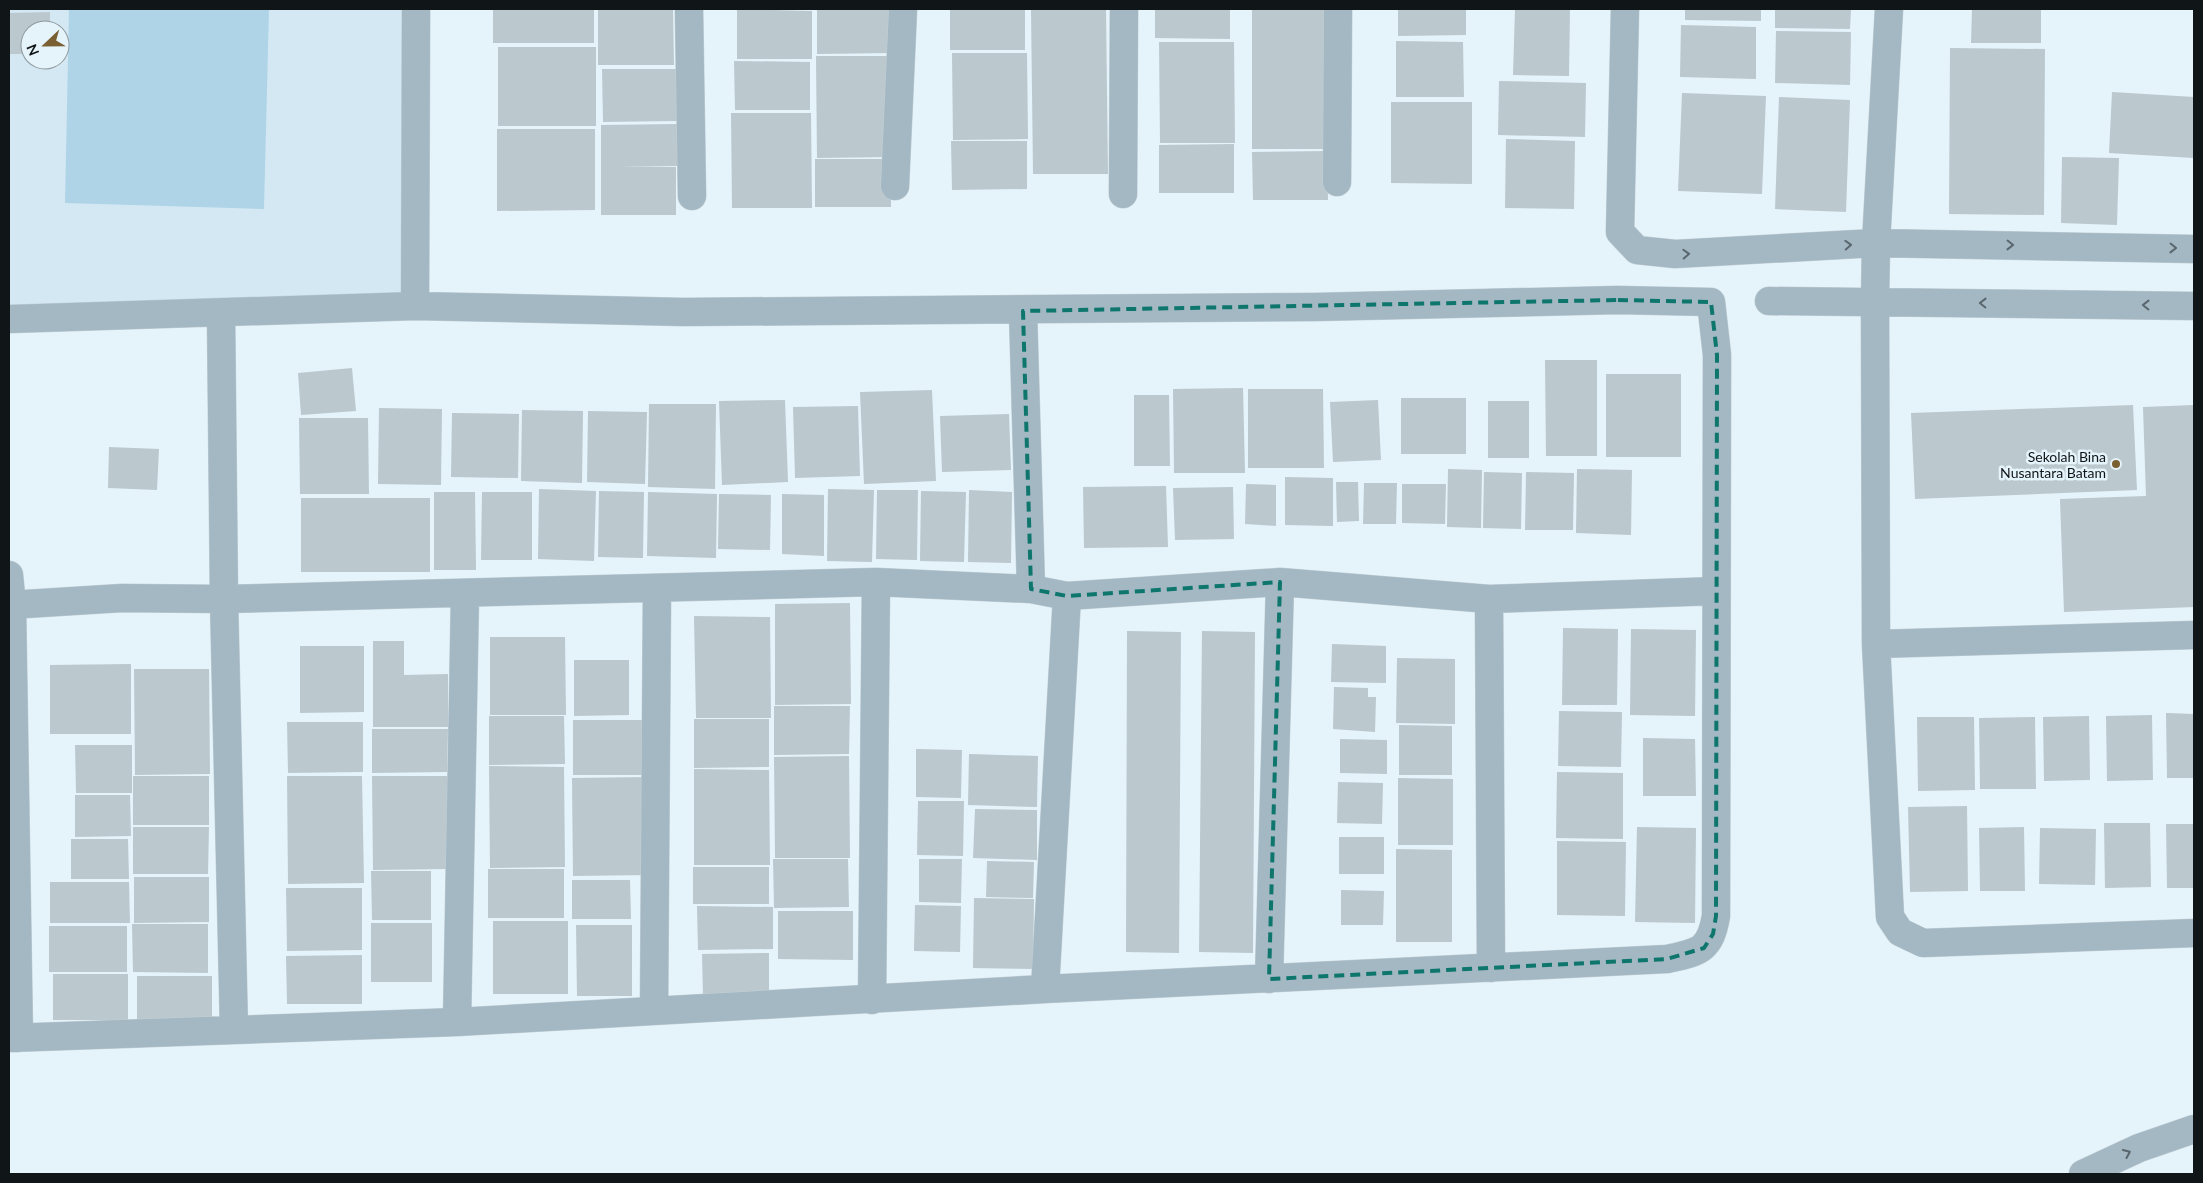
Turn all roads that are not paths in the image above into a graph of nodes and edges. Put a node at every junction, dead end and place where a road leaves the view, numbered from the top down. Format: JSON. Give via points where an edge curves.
{"nodes":[{"id":1,"x":416,"y":9,"type":"edge"},
{"id":2,"x":689,"y":9,"type":"edge"},
{"id":3,"x":903,"y":9,"type":"edge"},
{"id":4,"x":1124,"y":9,"type":"edge"},
{"id":5,"x":1338,"y":9,"type":"edge"},
{"id":6,"x":1625,"y":9,"type":"edge"},
{"id":7,"x":1889,"y":9,"type":"edge"},
{"id":8,"x":1337,"y":182,"type":"dead end"},
{"id":9,"x":895,"y":186,"type":"dead end"},
{"id":10,"x":1122,"y":194,"type":"dead end"},
{"id":11,"x":692,"y":196,"type":"dead end"},
{"id":12,"x":1876,"y":243,"type":"junction"},
{"id":13,"x":2194,"y":249,"type":"edge"},
{"id":14,"x":1769,"y":300,"type":"dead end"},
{"id":15,"x":1875,"y":302,"type":"junction"},
{"id":16,"x":415,"y":306,"type":"junction"},
{"id":17,"x":2194,"y":306,"type":"edge"},
{"id":18,"x":1023,"y":311,"type":"junction"},
{"id":19,"x":221,"y":313,"type":"junction"},
{"id":20,"x":9,"y":319,"type":"edge"},
{"id":21,"x":9,"y":575,"type":"edge"},
{"id":22,"x":876,"y":582,"type":"junction"},
{"id":23,"x":1280,"y":582,"type":"junction"},
{"id":24,"x":657,"y":588,"type":"junction"},
{"id":25,"x":1031,"y":589,"type":"junction"},
{"id":26,"x":1716,"y":591,"type":"junction"},
{"id":27,"x":464,"y":594,"type":"junction"},
{"id":28,"x":1067,"y":596,"type":"junction"},
{"id":29,"x":224,"y":599,"type":"junction"},
{"id":30,"x":1489,"y":599,"type":"junction"},
{"id":31,"x":10,"y":605,"type":"edge"},
{"id":32,"x":2194,"y":635,"type":"edge"},
{"id":33,"x":1876,"y":644,"type":"junction"},
{"id":34,"x":2194,"y":933,"type":"edge"},
{"id":35,"x":1491,"y":968,"type":"junction"},
{"id":36,"x":1269,"y":979,"type":"junction"},
{"id":37,"x":1045,"y":989,"type":"junction"},
{"id":38,"x":872,"y":1000,"type":"junction"},
{"id":39,"x":654,"y":1011,"type":"junction"},
{"id":40,"x":457,"y":1022,"type":"junction"},
{"id":41,"x":234,"y":1030,"type":"junction"},
{"id":42,"x":14,"y":1038,"type":"edge"},
{"id":43,"x":2194,"y":1129,"type":"edge"},
{"id":44,"x":2083,"y":1174,"type":"edge"}],
"edges":[{"from":1,"to":16,"type":"street"},
{"from":2,"to":11,"type":"street"},
{"from":3,"to":9,"type":"street"},
{"from":4,"to":10,"type":"street"},
{"from":5,"to":8,"type":"street"},
{"from":6,"to":12,"type":"street","one_way":true,"via":[[1620,232],[1637,250],[1675,254]]},
{"from":7,"to":12,"type":"street"},
{"from":12,"to":13,"type":"street","one_way":true},
{"from":12,"to":15,"type":"street"},
{"from":14,"to":15,"type":"street"},
{"from":17,"to":15,"type":"street","one_way":true},
{"from":15,"to":33,"type":"street"},
{"from":16,"to":18,"type":"street","via":[[684,312]]},
{"from":16,"to":19,"type":"street"},
{"from":18,"to":25,"type":"street"},
{"from":18,"to":26,"type":"street","via":[[1618,300],[1711,302],[1717,355]]},
{"from":19,"to":20,"type":"street"},
{"from":19,"to":29,"type":"street"},
{"from":21,"to":31,"type":"street"},
{"from":22,"to":24,"type":"street"},
{"from":22,"to":25,"type":"street"},
{"from":22,"to":38,"type":"street"},
{"from":23,"to":28,"type":"street"},
{"from":23,"to":30,"type":"street"},
{"from":23,"to":36,"type":"street"},
{"from":24,"to":27,"type":"street"},
{"from":24,"to":39,"type":"street"},
{"from":25,"to":28,"type":"street"},
{"from":26,"to":30,"type":"street"},
{"from":26,"to":35,"type":"street","via":[[1716,916],[1713,934],[1704,948],[1667,959]]},
{"from":27,"to":29,"type":"street"},
{"from":27,"to":40,"type":"street"},
{"from":28,"to":37,"type":"street"},
{"from":29,"to":31,"type":"street","via":[[122,598]]},
{"from":29,"to":41,"type":"street"},
{"from":30,"to":35,"type":"street"},
{"from":31,"to":42,"type":"street"},
{"from":32,"to":33,"type":"street"},
{"from":33,"to":34,"type":"street","via":[[1890,917],[1900,932],[1923,943]]},
{"from":35,"to":36,"type":"street"},
{"from":36,"to":37,"type":"street"},
{"from":37,"to":38,"type":"street"},
{"from":38,"to":39,"type":"street"},
{"from":39,"to":40,"type":"street"},
{"from":40,"to":41,"type":"street"},
{"from":41,"to":42,"type":"street"},
{"from":44,"to":43,"type":"street","one_way":true,"via":[[2139,1148]]}]}
